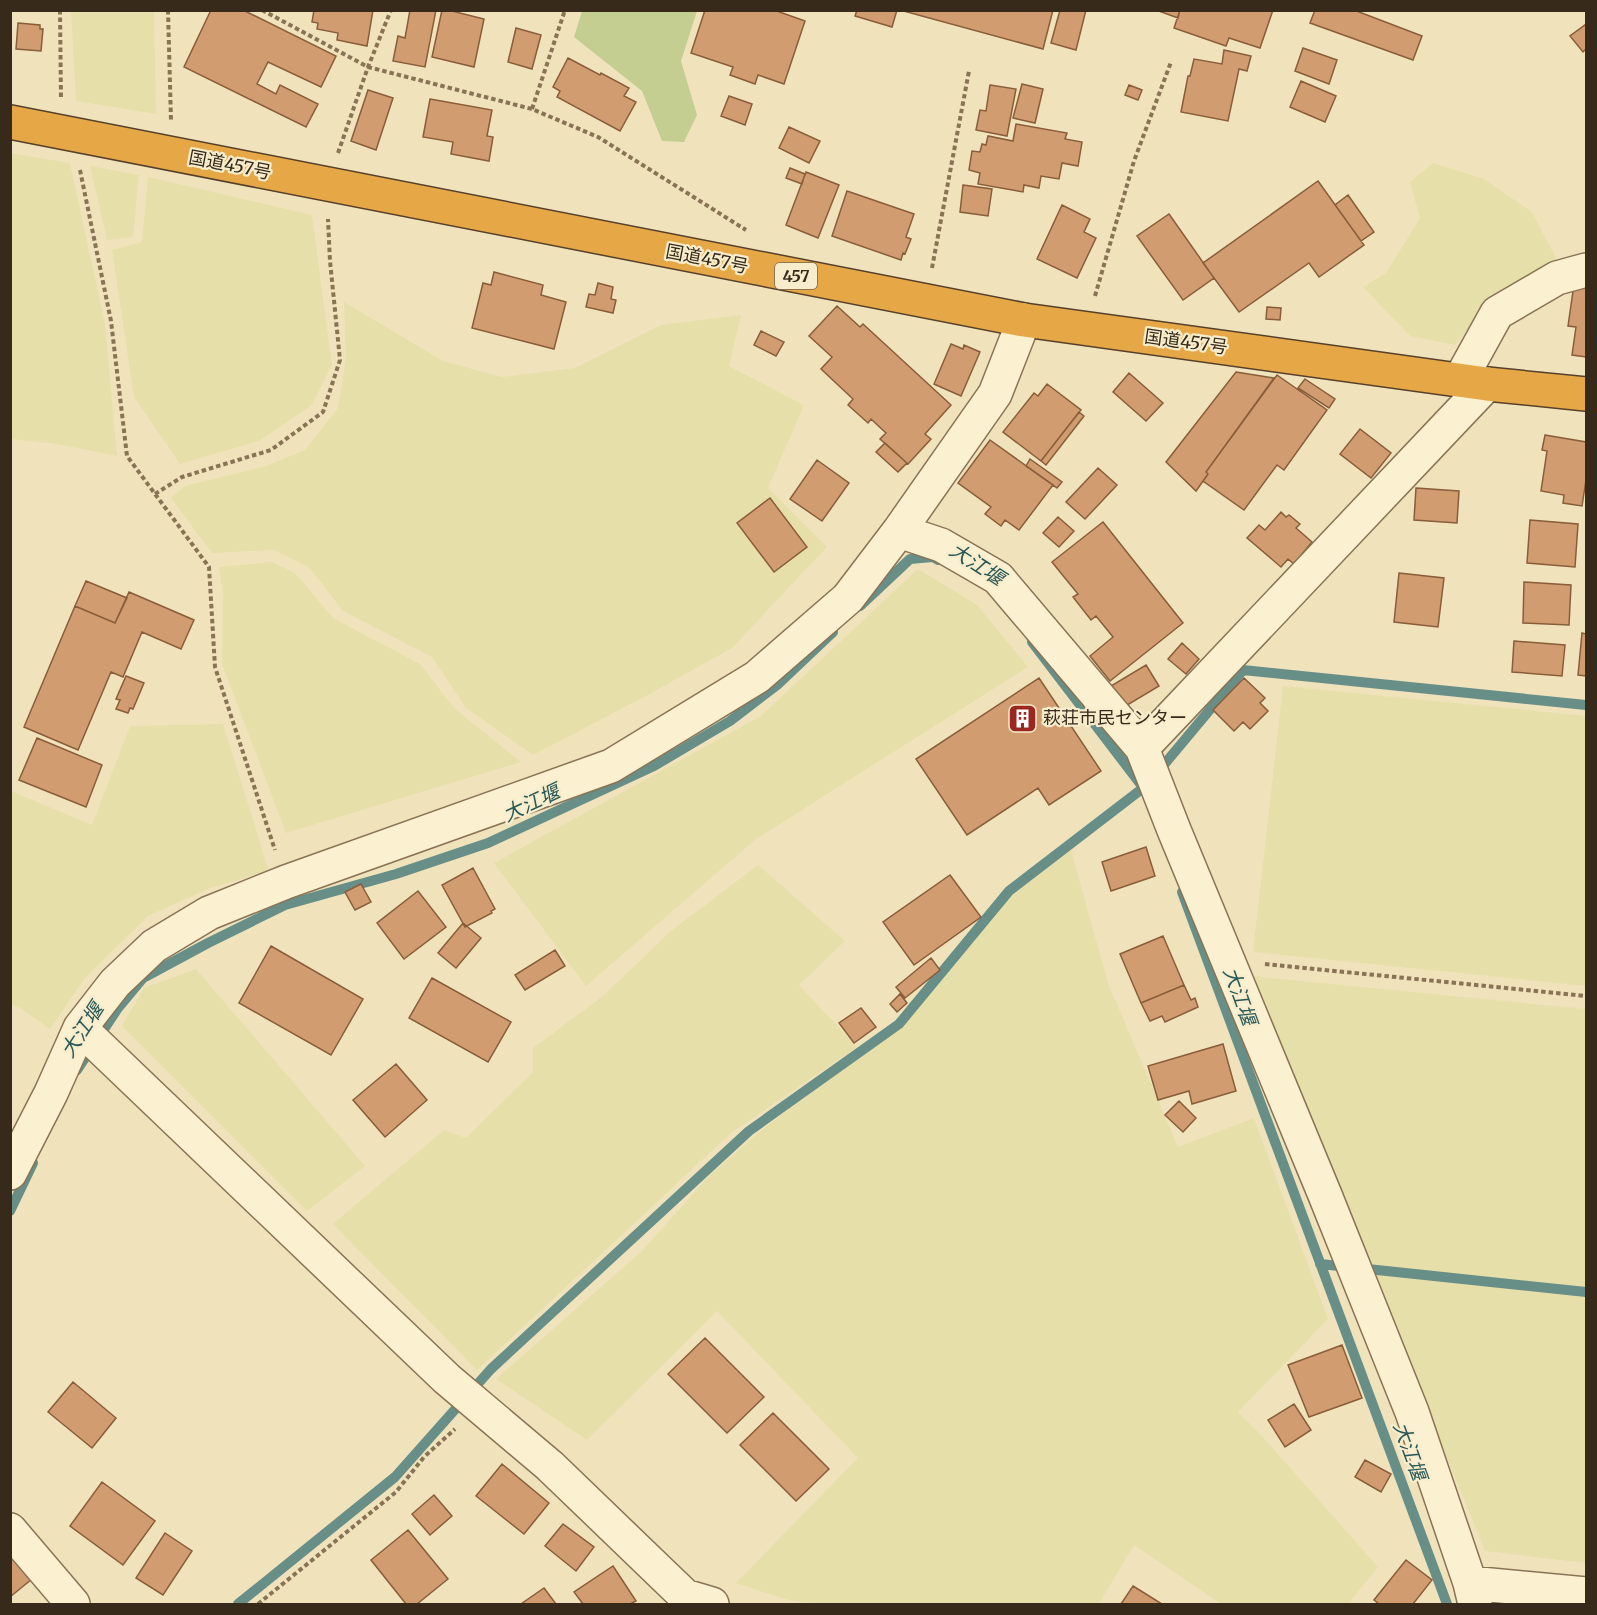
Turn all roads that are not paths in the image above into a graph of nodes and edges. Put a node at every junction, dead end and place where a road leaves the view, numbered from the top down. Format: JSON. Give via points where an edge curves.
{"nodes":[{"id":1,"x":10,"y":122,"type":"edge"},
{"id":2,"x":1587,"y":270,"type":"edge"},
{"id":3,"x":1024,"y":320,"type":"junction"},
{"id":4,"x":1474,"y":382,"type":"junction"},
{"id":5,"x":1587,"y":394,"type":"edge"},
{"id":6,"x":899,"y":531,"type":"junction"},
{"id":7,"x":1142,"y":748,"type":"junction"},
{"id":8,"x":80,"y":1028,"type":"junction"},
{"id":9,"x":10,"y":1173,"type":"edge"},
{"id":10,"x":10,"y":1530,"type":"edge"},
{"id":11,"x":1472,"y":1594,"type":"edge"},
{"id":12,"x":1587,"y":1594,"type":"edge"},
{"id":13,"x":690,"y":1602,"type":"edge"},
{"id":14,"x":73,"y":1605,"type":"edge"}],
"edges":[{"from":1,"to":3,"type":"highway","name":"国道457号","number":"457"},
{"from":2,"to":4,"type":"street","via":[[1557,278],[1497,313]]},
{"from":3,"to":4,"type":"highway","name":"国道457号","number":"457"},
{"from":3,"to":6,"type":"street","via":[[995,394]]},
{"from":4,"to":5,"type":"highway","name":"国道457号","number":"457"},
{"from":4,"to":7,"type":"street"},
{"from":6,"to":7,"type":"street","via":[[941,545],[998,578]]},
{"from":6,"to":8,"type":"street","via":[[848,598],[757,677],[611,766],[209,913],[154,946],[115,983]]},
{"from":7,"to":11,"type":"street","via":[[1412,1412]]},
{"from":8,"to":9,"type":"street"},
{"from":8,"to":13,"type":"street","via":[[447,1379],[550,1466]]},
{"from":10,"to":14,"type":"street"},
{"from":11,"to":12,"type":"street"}]}
